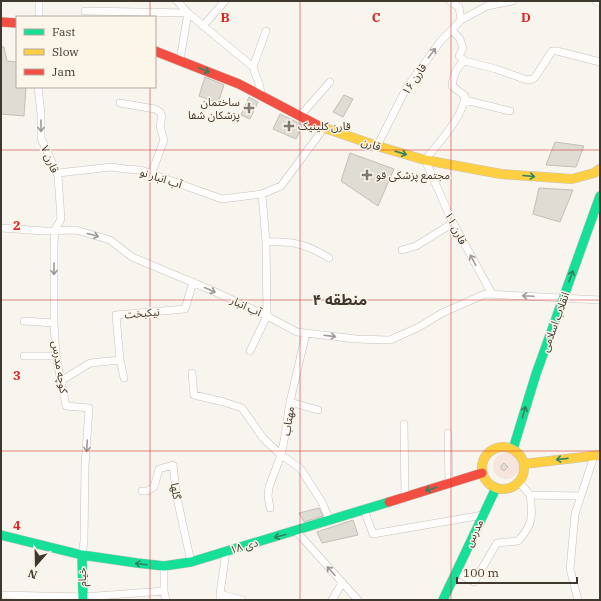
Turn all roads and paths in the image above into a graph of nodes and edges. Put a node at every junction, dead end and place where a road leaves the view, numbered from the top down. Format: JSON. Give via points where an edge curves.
{"nodes":[{"id":1,"x":39,"y":1,"type":"edge"},
{"id":2,"x":177,"y":1,"type":"edge"},
{"id":3,"x":226,"y":1,"type":"edge"},
{"id":4,"x":450,"y":1,"type":"edge"},
{"id":5,"x":512,"y":1,"type":"edge"},
{"id":6,"x":596,"y":1,"type":"edge"},
{"id":7,"x":600,"y":3,"type":"edge"},
{"id":8,"x":85,"y":11,"type":"dead end"},
{"id":9,"x":188,"y":13,"type":"junction"},
{"id":10,"x":39,"y":16,"type":"edge"},
{"id":11,"x":461,"y":20,"type":"junction"},
{"id":12,"x":1,"y":22,"type":"edge"},
{"id":13,"x":16,"y":23,"type":"edge"},
{"id":14,"x":203,"y":26,"type":"junction"},
{"id":15,"x":452,"y":30,"type":"junction"},
{"id":16,"x":266,"y":31,"type":"dead end"},
{"id":17,"x":156,"y":51,"type":"edge"},
{"id":18,"x":180,"y":60,"type":"junction"},
{"id":19,"x":465,"y":61,"type":"junction"},
{"id":20,"x":600,"y":62,"type":"edge"},
{"id":21,"x":252,"y":67,"type":"junction"},
{"id":22,"x":330,"y":82,"type":"dead end"},
{"id":23,"x":38,"y":88,"type":"edge"},
{"id":24,"x":261,"y":96,"type":"junction"},
{"id":25,"x":464,"y":100,"type":"junction"},
{"id":26,"x":120,"y":103,"type":"dead end"},
{"id":27,"x":510,"y":111,"type":"dead end"},
{"id":28,"x":300,"y":116,"type":"junction"},
{"id":29,"x":324,"y":128,"type":"junction"},
{"id":30,"x":377,"y":146,"type":"junction"},
{"id":31,"x":425,"y":160,"type":"junction"},
{"id":32,"x":600,"y":169,"type":"edge"},
{"id":33,"x":58,"y":173,"type":"junction"},
{"id":34,"x":151,"y":175,"type":"junction"},
{"id":35,"x":262,"y":194,"type":"junction"},
{"id":36,"x":600,"y":196,"type":"edge"},
{"id":37,"x":453,"y":223,"type":"junction"},
{"id":38,"x":1,"y":228,"type":"edge"},
{"id":39,"x":55,"y":230,"type":"junction"},
{"id":40,"x":266,"y":242,"type":"junction"},
{"id":41,"x":402,"y":250,"type":"dead end"},
{"id":42,"x":329,"y":258,"type":"dead end"},
{"id":43,"x":193,"y":282,"type":"junction"},
{"id":44,"x":492,"y":294,"type":"junction"},
{"id":45,"x":564,"y":298,"type":"junction"},
{"id":46,"x":600,"y":300,"type":"edge"},
{"id":47,"x":267,"y":316,"type":"junction"},
{"id":48,"x":24,"y":321,"type":"dead end"},
{"id":49,"x":54,"y":323,"type":"junction"},
{"id":50,"x":306,"y":333,"type":"junction"},
{"id":51,"x":250,"y":350,"type":"dead end"},
{"id":52,"x":24,"y":356,"type":"dead end"},
{"id":53,"x":56,"y":356,"type":"junction"},
{"id":54,"x":120,"y":360,"type":"junction"},
{"id":55,"x":192,"y":374,"type":"dead end"},
{"id":56,"x":124,"y":378,"type":"dead end"},
{"id":57,"x":61,"y":381,"type":"junction"},
{"id":58,"x":290,"y":402,"type":"junction"},
{"id":59,"x":318,"y":410,"type":"dead end"},
{"id":60,"x":404,"y":424,"type":"dead end"},
{"id":61,"x":448,"y":433,"type":"dead end"},
{"id":62,"x":513,"y":449,"type":"junction"},
{"id":63,"x":281,"y":455,"type":"junction"},
{"id":64,"x":597,"y":456,"type":"edge"},
{"id":65,"x":524,"y":464,"type":"junction"},
{"id":66,"x":482,"y":473,"type":"junction"},
{"id":67,"x":519,"y":482,"type":"junction"},
{"id":68,"x":449,"y":484,"type":"junction"},
{"id":69,"x":496,"y":488,"type":"junction"},
{"id":70,"x":142,"y":491,"type":"dead end"},
{"id":71,"x":530,"y":495,"type":"junction"},
{"id":72,"x":581,"y":496,"type":"junction"},
{"id":73,"x":406,"y":497,"type":"junction"},
{"id":74,"x":270,"y":508,"type":"dead end"},
{"id":75,"x":364,"y":510,"type":"junction"},
{"id":76,"x":483,"y":515,"type":"junction"},
{"id":77,"x":330,"y":521,"type":"junction"},
{"id":78,"x":296,"y":532,"type":"junction"},
{"id":79,"x":1,"y":535,"type":"edge"},
{"id":80,"x":226,"y":551,"type":"junction"},
{"id":81,"x":82,"y":555,"type":"junction"},
{"id":82,"x":191,"y":562,"type":"junction"},
{"id":83,"x":164,"y":566,"type":"junction"},
{"id":84,"x":456,"y":572,"type":"junction"},
{"id":85,"x":342,"y":583,"type":"junction"},
{"id":86,"x":164,"y":591,"type":"junction"},
{"id":87,"x":1,"y":595,"type":"edge"},
{"id":88,"x":220,"y":597,"type":"edge"},
{"id":89,"x":83,"y":598,"type":"edge"},
{"id":90,"x":166,"y":600,"type":"edge"},
{"id":91,"x":242,"y":600,"type":"edge"},
{"id":92,"x":332,"y":600,"type":"edge"},
{"id":93,"x":358,"y":600,"type":"edge"},
{"id":94,"x":442,"y":600,"type":"edge"},
{"id":95,"x":578,"y":600,"type":"edge"}],
"edges":[{"from":1,"to":10,"type":"street"},
{"from":2,"to":9,"type":"street"},
{"from":3,"to":14,"type":"street"},
{"from":4,"to":11,"type":"street","via":[[459,7]]},
{"from":5,"to":11,"type":"street","via":[[488,6]]},
{"from":6,"to":7,"type":"street"},
{"from":8,"to":9,"type":"street"},
{"from":9,"to":14,"type":"street"},
{"from":9,"to":18,"type":"street"},
{"from":11,"to":15,"type":"street","name":"قارن ۱۶"},
{"from":12,"to":13,"type":"main road"},
{"from":14,"to":21,"type":"street"},
{"from":15,"to":19,"type":"street","via":[[460,39],[463,48],[459,56]]},
{"from":30,"to":15,"type":"street","name":"قارن ۱۶","one_way":true,"via":[[407,87]]},
{"from":16,"to":21,"type":"street"},
{"from":17,"to":18,"type":"main road","name":"قارن"},
{"from":18,"to":24,"type":"main road","name":"قارن","one_way":true,"via":[[239,84]]},
{"from":19,"to":20,"type":"street","via":[[527,80],[536,76],[552,51]]},
{"from":19,"to":25,"type":"street","via":[[456,71],[452,86],[465,96]]},
{"from":21,"to":24,"type":"street"},
{"from":22,"to":28,"type":"street"},
{"from":23,"to":33,"type":"street","name":"قارن ٧","one_way":true,"via":[[42,138]]},
{"from":24,"to":28,"type":"main road","name":"قارن"},
{"from":25,"to":27,"type":"street"},
{"from":25,"to":31,"type":"street","via":[[459,115]]},
{"from":26,"to":34,"type":"street","via":[[155,109],[162,116],[160,126],[164,140]]},
{"from":28,"to":29,"type":"main road","name":"قارن"},
{"from":29,"to":30,"type":"main road","name":"قارن"},
{"from":29,"to":35,"type":"street","name":"آب انبار نو","via":[[281,186]]},
{"from":30,"to":31,"type":"main road","name":"قارن","one_way":true},
{"from":31,"to":32,"type":"main road","name":"قارن","one_way":true,"via":[[501,174],[572,179]]},
{"from":31,"to":37,"type":"street","name":"قارن ۱۱"},
{"from":33,"to":34,"type":"street","name":"آب انبار نو","via":[[112,168],[141,170]]},
{"from":33,"to":39,"type":"street","name":"قارن ٧","via":[[61,219]]},
{"from":34,"to":35,"type":"street","name":"آب انبار نو","via":[[222,199]]},
{"from":35,"to":40,"type":"street"},
{"from":45,"to":36,"type":"main road","name":"انقلاب اسلامی","one_way":true},
{"from":37,"to":41,"type":"street","via":[[416,246]]},
{"from":44,"to":37,"type":"street","name":"قارن ۱۱","one_way":true},
{"from":38,"to":39,"type":"street","name":"آب انبار"},
{"from":39,"to":43,"type":"street","name":"آب انبار","one_way":true,"via":[[76,230],[110,240],[132,257]]},
{"from":39,"to":49,"type":"street","name":"کوچه مدرس","one_way":true},
{"from":40,"to":42,"type":"street","via":[[301,244]]},
{"from":40,"to":47,"type":"street"},
{"from":43,"to":47,"type":"street","name":"آب انبار","one_way":true},
{"from":43,"to":54,"type":"street","name":"نیکبخت","via":[[185,309],[116,315]]},
{"from":45,"to":44,"type":"street","name":"آب انبار","one_way":true},
{"from":50,"to":44,"type":"street","name":"آب انبار","one_way":true,"via":[[390,340],[442,313],[486,294]]},
{"from":45,"to":46,"type":"street","name":"آب انبار"},
{"from":62,"to":45,"type":"main road","name":"انقلاب اسلامی","one_way":true,"via":[[536,374]]},
{"from":47,"to":50,"type":"street","name":"آب انبار","via":[[297,332]]},
{"from":47,"to":51,"type":"street"},
{"from":48,"to":49,"type":"street"},
{"from":49,"to":53,"type":"street","name":"کوچه مدرس"},
{"from":50,"to":58,"type":"street","name":"مهتاب"},
{"from":52,"to":53,"type":"street"},
{"from":53,"to":57,"type":"street","name":"کوچه مدرس"},
{"from":54,"to":56,"type":"street"},
{"from":54,"to":57,"type":"street","via":[[90,363]]},
{"from":55,"to":63,"type":"street","via":[[194,395],[242,408],[263,438]]},
{"from":57,"to":81,"type":"street","name":"کوچه مدرس","one_way":true,"via":[[66,406],[89,408]]},
{"from":58,"to":59,"type":"street"},
{"from":58,"to":63,"type":"street","name":"مهتاب"},
{"from":60,"to":73,"type":"street"},
{"from":61,"to":68,"type":"street"},
{"from":62,"to":65,"type":"main road","via":[[520,455]]},
{"from":62,"to":66,"type":"main road","via":[[503,446],[489,451],[483,458]]},
{"from":63,"to":74,"type":"street","name":"مهتاب","via":[[268,487]]},
{"from":63,"to":77,"type":"street","via":[[300,468],[322,502]]},
{"from":64,"to":65,"type":"main road","one_way":true},
{"from":64,"to":72,"type":"street"},
{"from":65,"to":67,"type":"main road"},
{"from":66,"to":68,"type":"main road","name":"۱۸ دی"},
{"from":66,"to":69,"type":"main road","via":[[484,480]]},
{"from":67,"to":69,"type":"main road","via":[[508,488]]},
{"from":67,"to":71,"type":"street"},
{"from":68,"to":73,"type":"main road","name":"۱۸ دی","one_way":true},
{"from":69,"to":76,"type":"main road","name":"مدرس"},
{"from":70,"to":82,"type":"street","name":"گلها","via":[[154,486],[159,469],[173,465],[177,498]]},
{"from":71,"to":72,"type":"street"},
{"from":71,"to":84,"type":"street","via":[[532,512],[528,530],[518,541],[497,543],[474,582]]},
{"from":72,"to":95,"type":"street","via":[[575,514],[570,569]]},
{"from":73,"to":75,"type":"main road","name":"۱۸ دی"},
{"from":75,"to":76,"type":"street","via":[[373,534]]},
{"from":75,"to":77,"type":"main road","name":"۱۸ دی"},
{"from":76,"to":84,"type":"main road","name":"مدرس"},
{"from":77,"to":78,"type":"main road","name":"۱۸ دی"},
{"from":78,"to":80,"type":"main road","name":"۱۸ دی","one_way":true},
{"from":85,"to":78,"type":"street","one_way":true},
{"from":79,"to":81,"type":"main road","name":"۱۸ دی"},
{"from":80,"to":82,"type":"main road","name":"۱۸ دی"},
{"from":80,"to":88,"type":"street"},
{"from":83,"to":81,"type":"main road","name":"۱۸ دی","one_way":true},
{"from":81,"to":89,"type":"main road","name":"خیام"},
{"from":82,"to":83,"type":"main road","name":"۱۸ دی"},
{"from":83,"to":86,"type":"street"},
{"from":84,"to":94,"type":"main road","name":"مدرس"},
{"from":85,"to":92,"type":"street"},
{"from":85,"to":93,"type":"street"},
{"from":86,"to":89,"type":"street"},
{"from":86,"to":90,"type":"street"},
{"from":87,"to":89,"type":"street"},
{"from":88,"to":91,"type":"street"}]}
